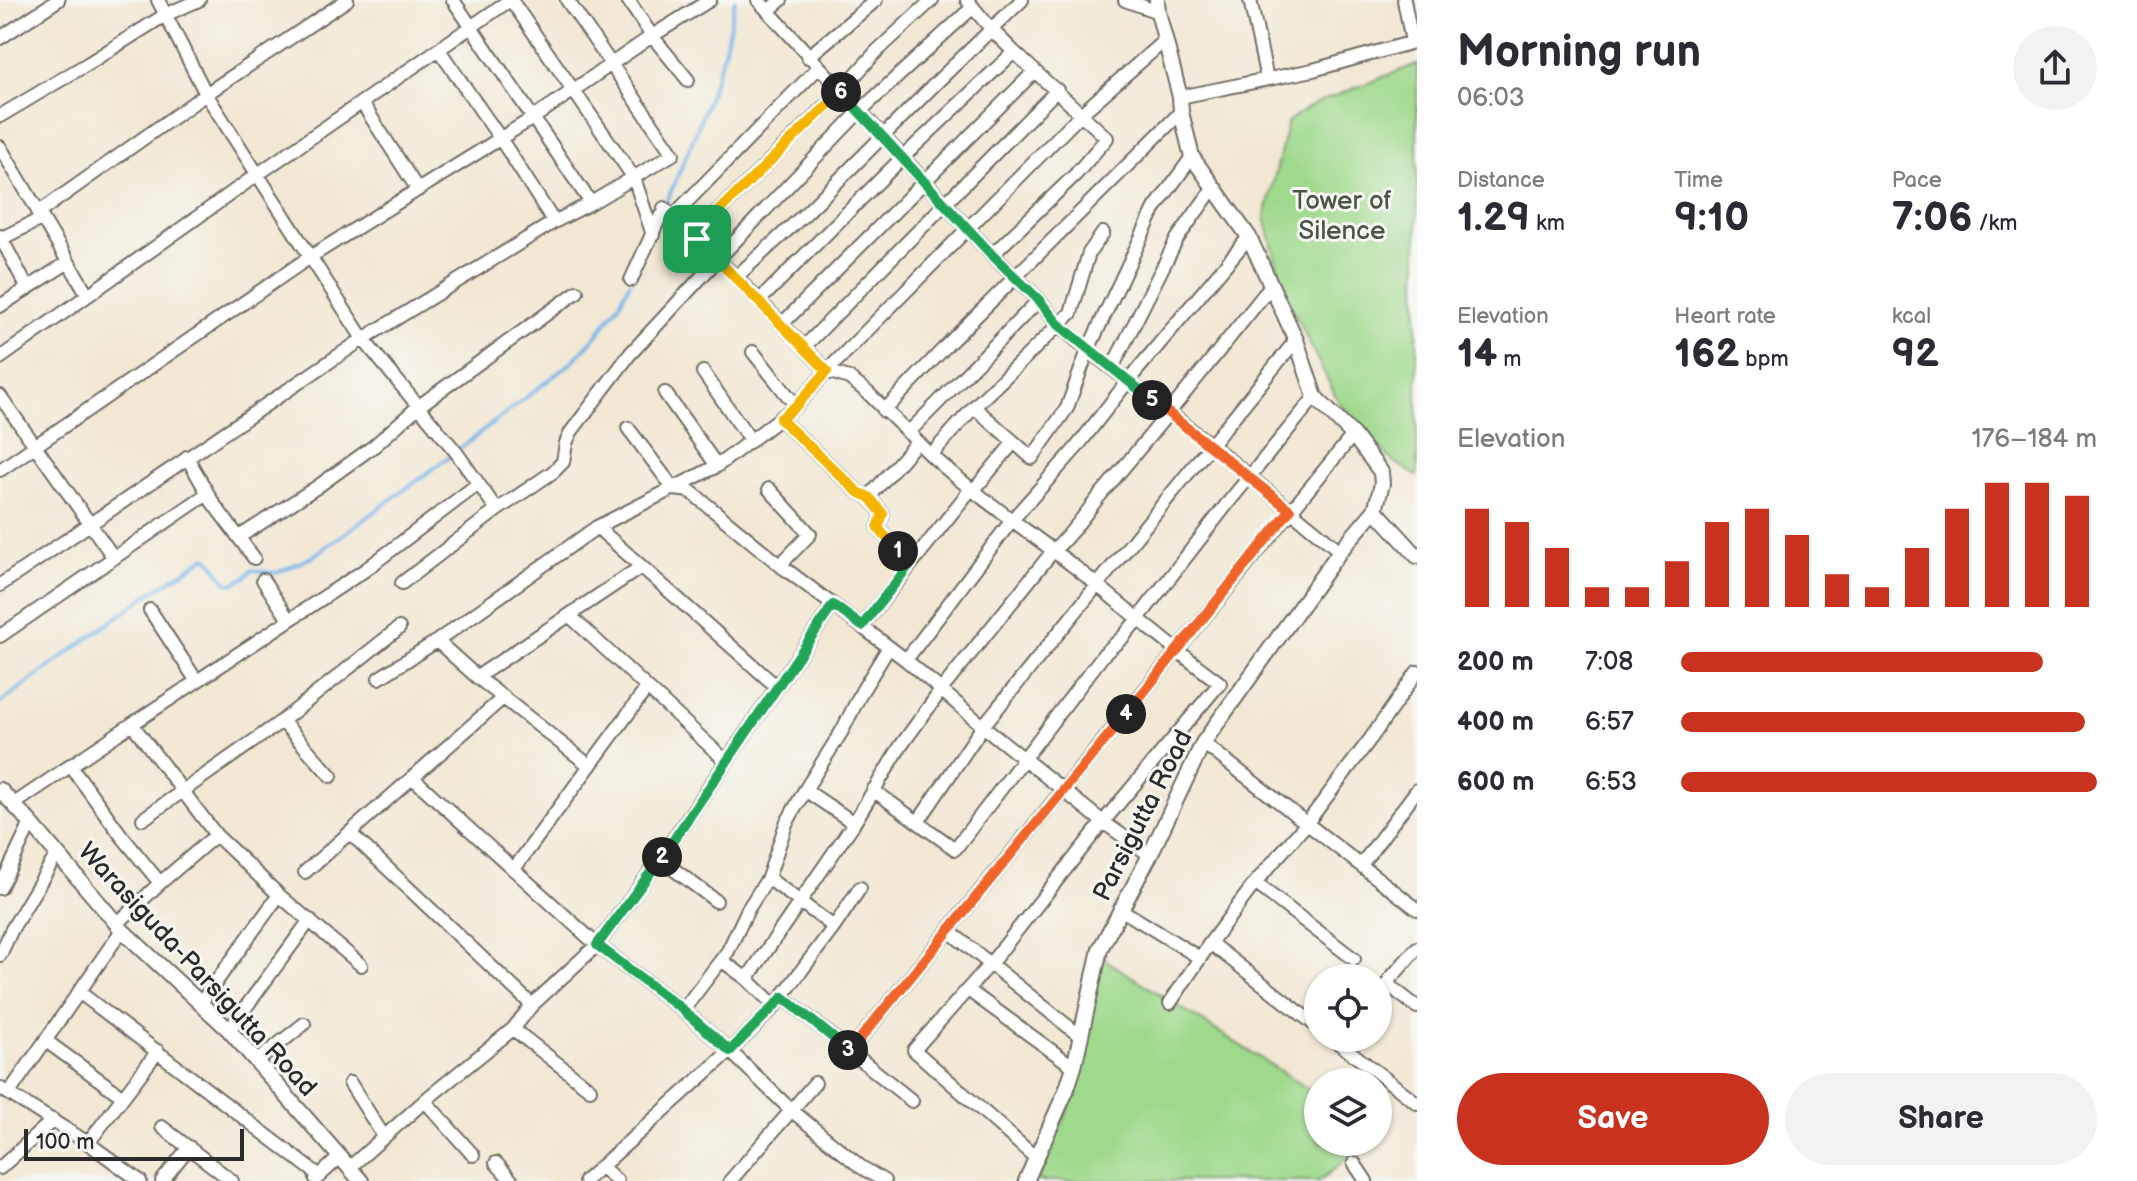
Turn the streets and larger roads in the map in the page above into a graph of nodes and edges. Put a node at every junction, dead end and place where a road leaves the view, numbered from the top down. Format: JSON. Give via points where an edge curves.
{"nodes":[{"id":1,"x":58,"y":0,"type":"edge"},
{"id":2,"x":158,"y":0,"type":"edge"},
{"id":3,"x":199,"y":0,"type":"edge"},
{"id":4,"x":347,"y":0,"type":"edge"},
{"id":5,"x":453,"y":0,"type":"edge"},
{"id":6,"x":511,"y":0,"type":"edge"},
{"id":7,"x":567,"y":0,"type":"edge"},
{"id":8,"x":628,"y":0,"type":"edge"},
{"id":9,"x":710,"y":0,"type":"edge"},
{"id":10,"x":758,"y":0,"type":"edge"},
{"id":11,"x":781,"y":0,"type":"edge"},
{"id":12,"x":876,"y":0,"type":"edge"},
{"id":13,"x":932,"y":0,"type":"edge"},
{"id":14,"x":1022,"y":0,"type":"edge"},
{"id":15,"x":1125,"y":0,"type":"edge"},
{"id":16,"x":1250,"y":0,"type":"edge"},
{"id":17,"x":1404,"y":0,"type":"edge"},
{"id":18,"x":970,"y":4,"type":"edge"},
{"id":19,"x":692,"y":5,"type":"edge"},
{"id":20,"x":1158,"y":6,"type":"edge"},
{"id":21,"x":768,"y":11,"type":"junction"},
{"id":22,"x":165,"y":15,"type":"junction"},
{"id":23,"x":472,"y":28,"type":"junction"},
{"id":24,"x":992,"y":30,"type":"junction"},
{"id":25,"x":652,"y":36,"type":"junction"},
{"id":26,"x":0,"y":38,"type":"edge"},
{"id":27,"x":1165,"y":40,"type":"junction"},
{"id":28,"x":1415,"y":41,"type":"edge"},
{"id":29,"x":439,"y":50,"type":"junction"},
{"id":30,"x":1014,"y":52,"type":"junction"},
{"id":31,"x":808,"y":57,"type":"junction"},
{"id":32,"x":611,"y":65,"type":"junction"},
{"id":33,"x":819,"y":67,"type":"junction"},
{"id":34,"x":1034,"y":72,"type":"junction"},
{"id":35,"x":1267,"y":79,"type":"junction"},
{"id":36,"x":688,"y":80,"type":"dead end"},
{"id":37,"x":573,"y":90,"type":"junction"},
{"id":38,"x":1057,"y":90,"type":"junction"},
{"id":39,"x":841,"y":91,"type":"junction"},
{"id":40,"x":206,"y":94,"type":"junction"},
{"id":41,"x":362,"y":103,"type":"junction"},
{"id":42,"x":1180,"y":104,"type":"junction"},
{"id":43,"x":859,"y":112,"type":"junction"},
{"id":44,"x":1082,"y":113,"type":"junction"},
{"id":45,"x":0,"y":116,"type":"edge"},
{"id":46,"x":533,"y":118,"type":"junction"},
{"id":47,"x":882,"y":137,"type":"junction"},
{"id":48,"x":500,"y":138,"type":"junction"},
{"id":49,"x":0,"y":147,"type":"edge"},
{"id":50,"x":1192,"y":157,"type":"junction"},
{"id":51,"x":902,"y":158,"type":"junction"},
{"id":52,"x":258,"y":174,"type":"junction"},
{"id":53,"x":634,"y":178,"type":"junction"},
{"id":54,"x":923,"y":182,"type":"junction"},
{"id":55,"x":1214,"y":187,"type":"junction"},
{"id":56,"x":418,"y":190,"type":"junction"},
{"id":57,"x":591,"y":203,"type":"junction"},
{"id":58,"x":946,"y":204,"type":"junction"},
{"id":59,"x":666,"y":214,"type":"junction"},
{"id":60,"x":40,"y":216,"type":"junction"},
{"id":61,"x":554,"y":222,"type":"junction"},
{"id":62,"x":968,"y":229,"type":"junction"},
{"id":63,"x":1103,"y":233,"type":"dead end"},
{"id":64,"x":653,"y":235,"type":"junction"},
{"id":65,"x":1249,"y":237,"type":"junction"},
{"id":66,"x":0,"y":238,"type":"edge"},
{"id":67,"x":697,"y":239,"type":"junction"},
{"id":68,"x":992,"y":255,"type":"junction"},
{"id":69,"x":310,"y":257,"type":"junction"},
{"id":70,"x":718,"y":259,"type":"junction"},
{"id":71,"x":67,"y":263,"type":"junction"},
{"id":72,"x":736,"y":277,"type":"junction"},
{"id":73,"x":1016,"y":278,"type":"junction"},
{"id":74,"x":631,"y":280,"type":"dead end"},
{"id":75,"x":1271,"y":286,"type":"junction"},
{"id":76,"x":28,"y":289,"type":"junction"},
{"id":77,"x":577,"y":292,"type":"dead end"},
{"id":78,"x":88,"y":295,"type":"junction"},
{"id":79,"x":1039,"y":300,"type":"junction"},
{"id":80,"x":759,"y":301,"type":"junction"},
{"id":81,"x":0,"y":306,"type":"edge"},
{"id":82,"x":782,"y":324,"type":"junction"},
{"id":83,"x":1058,"y":324,"type":"junction"},
{"id":84,"x":363,"y":339,"type":"junction"},
{"id":85,"x":1296,"y":340,"type":"junction"},
{"id":86,"x":1127,"y":341,"type":"junction"},
{"id":87,"x":804,"y":347,"type":"junction"},
{"id":88,"x":1088,"y":350,"type":"junction"},
{"id":89,"x":753,"y":352,"type":"dead end"},
{"id":90,"x":1149,"y":356,"type":"junction"},
{"id":91,"x":0,"y":358,"type":"edge"},
{"id":92,"x":1112,"y":368,"type":"junction"},
{"id":93,"x":827,"y":371,"type":"junction"},
{"id":94,"x":703,"y":372,"type":"dead end"},
{"id":95,"x":1128,"y":381,"type":"junction"},
{"id":96,"x":665,"y":393,"type":"dead end"},
{"id":97,"x":0,"y":396,"type":"edge"},
{"id":98,"x":1315,"y":397,"type":"junction"},
{"id":99,"x":419,"y":406,"type":"junction"},
{"id":100,"x":796,"y":406,"type":"junction"},
{"id":101,"x":974,"y":407,"type":"junction"},
{"id":102,"x":884,"y":411,"type":"junction"},
{"id":103,"x":1168,"y":412,"type":"junction"},
{"id":104,"x":780,"y":419,"type":"junction"},
{"id":105,"x":628,"y":428,"type":"dead end"},
{"id":106,"x":1353,"y":435,"type":"junction"},
{"id":107,"x":913,"y":437,"type":"junction"},
{"id":108,"x":751,"y":441,"type":"junction"},
{"id":109,"x":1014,"y":442,"type":"junction"},
{"id":110,"x":34,"y":445,"type":"junction"},
{"id":111,"x":1211,"y":445,"type":"junction"},
{"id":112,"x":931,"y":455,"type":"junction"},
{"id":113,"x":187,"y":457,"type":"junction"},
{"id":114,"x":717,"y":466,"type":"junction"},
{"id":115,"x":0,"y":470,"type":"edge"},
{"id":116,"x":1250,"y":477,"type":"junction"},
{"id":117,"x":478,"y":484,"type":"junction"},
{"id":118,"x":674,"y":489,"type":"junction"},
{"id":119,"x":769,"y":489,"type":"dead end"},
{"id":120,"x":972,"y":489,"type":"junction"},
{"id":121,"x":207,"y":494,"type":"junction"},
{"id":122,"x":869,"y":497,"type":"junction"},
{"id":123,"x":497,"y":510,"type":"junction"},
{"id":124,"x":1290,"y":510,"type":"junction"},
{"id":125,"x":1375,"y":510,"type":"junction"},
{"id":126,"x":1012,"y":520,"type":"junction"},
{"id":127,"x":89,"y":523,"type":"junction"},
{"id":128,"x":597,"y":527,"type":"junction"},
{"id":129,"x":239,"y":537,"type":"junction"},
{"id":130,"x":1053,"y":551,"type":"junction"},
{"id":131,"x":1340,"y":551,"type":"junction"},
{"id":132,"x":1417,"y":556,"type":"edge"},
{"id":133,"x":114,"y":558,"type":"junction"},
{"id":134,"x":254,"y":558,"type":"dead end"},
{"id":135,"x":910,"y":564,"type":"junction"},
{"id":136,"x":780,"y":565,"type":"junction"},
{"id":137,"x":641,"y":567,"type":"junction"},
{"id":138,"x":263,"y":580,"type":"dead end"},
{"id":139,"x":402,"y":583,"type":"dead end"},
{"id":140,"x":0,"y":585,"type":"edge"},
{"id":141,"x":1096,"y":585,"type":"junction"},
{"id":142,"x":836,"y":606,"type":"junction"},
{"id":143,"x":150,"y":610,"type":"dead end"},
{"id":144,"x":570,"y":616,"type":"junction"},
{"id":145,"x":289,"y":620,"type":"junction"},
{"id":146,"x":1137,"y":620,"type":"junction"},
{"id":147,"x":862,"y":626,"type":"junction"},
{"id":148,"x":399,"y":628,"type":"dead end"},
{"id":149,"x":0,"y":636,"type":"edge"},
{"id":150,"x":437,"y":641,"type":"junction"},
{"id":151,"x":889,"y":647,"type":"junction"},
{"id":152,"x":1177,"y":651,"type":"junction"},
{"id":153,"x":906,"y":660,"type":"junction"},
{"id":154,"x":1417,"y":672,"type":"edge"},
{"id":155,"x":477,"y":677,"type":"junction"},
{"id":156,"x":379,"y":678,"type":"dead end"},
{"id":157,"x":196,"y":680,"type":"junction"},
{"id":158,"x":777,"y":687,"type":"junction"},
{"id":159,"x":647,"y":688,"type":"junction"},
{"id":160,"x":942,"y":689,"type":"junction"},
{"id":161,"x":504,"y":697,"type":"junction"},
{"id":162,"x":282,"y":721,"type":"junction"},
{"id":163,"x":132,"y":724,"type":"junction"},
{"id":164,"x":983,"y":726,"type":"junction"},
{"id":165,"x":1203,"y":743,"type":"junction"},
{"id":166,"x":1025,"y":758,"type":"junction"},
{"id":167,"x":726,"y":761,"type":"junction"},
{"id":168,"x":70,"y":765,"type":"junction"},
{"id":169,"x":590,"y":766,"type":"junction"},
{"id":170,"x":331,"y":776,"type":"dead end"},
{"id":171,"x":413,"y":778,"type":"junction"},
{"id":172,"x":0,"y":790,"type":"edge"},
{"id":173,"x":805,"y":790,"type":"junction"},
{"id":174,"x":873,"y":790,"type":"junction"},
{"id":175,"x":1063,"y":790,"type":"junction"},
{"id":176,"x":1417,"y":790,"type":"edge"},
{"id":177,"x":184,"y":791,"type":"junction"},
{"id":178,"x":14,"y":804,"type":"junction"},
{"id":179,"x":143,"y":819,"type":"dead end"},
{"id":180,"x":918,"y":822,"type":"junction"},
{"id":181,"x":1103,"y":822,"type":"junction"},
{"id":182,"x":31,"y":823,"type":"junction"},
{"id":183,"x":854,"y":823,"type":"junction"},
{"id":184,"x":1307,"y":823,"type":"junction"},
{"id":185,"x":350,"y":833,"type":"junction"},
{"id":186,"x":216,"y":835,"type":"junction"},
{"id":187,"x":57,"y":854,"type":"junction"},
{"id":188,"x":1150,"y":855,"type":"junction"},
{"id":189,"x":660,"y":859,"type":"junction"},
{"id":190,"x":1361,"y":865,"type":"junction"},
{"id":191,"x":514,"y":869,"type":"junction"},
{"id":192,"x":305,"y":872,"type":"dead end"},
{"id":193,"x":768,"y":878,"type":"junction"},
{"id":194,"x":160,"y":883,"type":"junction"},
{"id":195,"x":1255,"y":883,"type":"junction"},
{"id":196,"x":0,"y":888,"type":"edge"},
{"id":197,"x":860,"y":888,"type":"dead end"},
{"id":198,"x":279,"y":895,"type":"junction"},
{"id":199,"x":716,"y":901,"type":"dead end"},
{"id":200,"x":799,"y":902,"type":"junction"},
{"id":201,"x":1120,"y":909,"type":"junction"},
{"id":202,"x":1417,"y":909,"type":"edge"},
{"id":203,"x":310,"y":920,"type":"junction"},
{"id":204,"x":119,"y":927,"type":"junction"},
{"id":205,"x":834,"y":927,"type":"junction"},
{"id":206,"x":949,"y":931,"type":"junction"},
{"id":207,"x":1210,"y":943,"type":"junction"},
{"id":208,"x":597,"y":945,"type":"junction"},
{"id":209,"x":1417,"y":948,"type":"edge"},
{"id":210,"x":0,"y":955,"type":"edge"},
{"id":211,"x":1200,"y":958,"type":"junction"},
{"id":212,"x":1354,"y":959,"type":"dead end"},
{"id":213,"x":721,"y":960,"type":"junction"},
{"id":214,"x":991,"y":963,"type":"junction"},
{"id":215,"x":361,"y":965,"type":"dead end"},
{"id":216,"x":1392,"y":978,"type":"edge"},
{"id":217,"x":747,"y":979,"type":"junction"},
{"id":218,"x":1392,"y":988,"type":"edge"},
{"id":219,"x":968,"y":990,"type":"junction"},
{"id":220,"x":79,"y":992,"type":"junction"},
{"id":221,"x":779,"y":1001,"type":"junction"},
{"id":222,"x":1170,"y":1003,"type":"dead end"},
{"id":223,"x":200,"y":1004,"type":"junction"},
{"id":224,"x":532,"y":1005,"type":"junction"},
{"id":225,"x":1417,"y":1007,"type":"edge"},
{"id":226,"x":683,"y":1010,"type":"junction"},
{"id":227,"x":1304,"y":1016,"type":"edge"},
{"id":228,"x":304,"y":1024,"type":"dead end"},
{"id":229,"x":513,"y":1029,"type":"junction"},
{"id":230,"x":229,"y":1030,"type":"junction"},
{"id":231,"x":1080,"y":1036,"type":"junction"},
{"id":232,"x":46,"y":1041,"type":"junction"},
{"id":233,"x":158,"y":1051,"type":"junction"},
{"id":234,"x":730,"y":1051,"type":"junction"},
{"id":235,"x":850,"y":1051,"type":"junction"},
{"id":236,"x":1358,"y":1052,"type":"edge"},
{"id":237,"x":256,"y":1062,"type":"junction"},
{"id":238,"x":1074,"y":1067,"type":"junction"},
{"id":239,"x":350,"y":1083,"type":"dead end"},
{"id":240,"x":815,"y":1083,"type":"dead end"},
{"id":241,"x":590,"y":1089,"type":"dead end"},
{"id":242,"x":5,"y":1090,"type":"edge"},
{"id":243,"x":123,"y":1097,"type":"junction"},
{"id":244,"x":425,"y":1101,"type":"junction"},
{"id":245,"x":912,"y":1101,"type":"dead end"},
{"id":246,"x":1417,"y":1103,"type":"edge"},
{"id":247,"x":791,"y":1110,"type":"junction"},
{"id":248,"x":53,"y":1120,"type":"junction"},
{"id":249,"x":162,"y":1127,"type":"dead end"},
{"id":250,"x":391,"y":1134,"type":"junction"},
{"id":251,"x":88,"y":1143,"type":"junction"},
{"id":252,"x":189,"y":1147,"type":"junction"},
{"id":253,"x":473,"y":1155,"type":"dead end"},
{"id":254,"x":1037,"y":1159,"type":"junction"},
{"id":255,"x":344,"y":1162,"type":"junction"},
{"id":256,"x":496,"y":1163,"type":"dead end"},
{"id":257,"x":1354,"y":1163,"type":"dead end"},
{"id":258,"x":602,"y":1167,"type":"junction"},
{"id":259,"x":0,"y":1168,"type":"edge"},
{"id":260,"x":317,"y":1178,"type":"edge"},
{"id":261,"x":732,"y":1180,"type":"edge"},
{"id":262,"x":140,"y":1181,"type":"edge"},
{"id":263,"x":162,"y":1181,"type":"edge"},
{"id":264,"x":232,"y":1181,"type":"edge"},
{"id":265,"x":361,"y":1181,"type":"edge"},
{"id":266,"x":512,"y":1181,"type":"edge"},
{"id":267,"x":585,"y":1181,"type":"edge"},
{"id":268,"x":617,"y":1181,"type":"edge"},
{"id":269,"x":884,"y":1181,"type":"edge"},
{"id":270,"x":1026,"y":1181,"type":"edge"},
{"id":271,"x":1366,"y":1181,"type":"edge"}],
"edges":[{"from":1,"to":26,"type":"street"},
{"from":2,"to":22,"type":"street"},
{"from":3,"to":22,"type":"street"},
{"from":4,"to":40,"type":"street"},
{"from":5,"to":23,"type":"street"},
{"from":6,"to":23,"type":"street"},
{"from":6,"to":37,"type":"street"},
{"from":7,"to":32,"type":"street"},
{"from":8,"to":25,"type":"street"},
{"from":9,"to":19,"type":"street"},
{"from":10,"to":21,"type":"street"},
{"from":11,"to":21,"type":"street"},
{"from":12,"to":31,"type":"street"},
{"from":13,"to":39,"type":"street"},
{"from":14,"to":24,"type":"street"},
{"from":15,"to":20,"type":"street"},
{"from":16,"to":35,"type":"street"},
{"from":17,"to":28,"type":"street"},
{"from":18,"to":24,"type":"street"},
{"from":18,"to":43,"type":"street"},
{"from":19,"to":25,"type":"street"},
{"from":20,"to":27,"type":"street"},
{"from":21,"to":31,"type":"street"},
{"from":22,"to":40,"type":"street"},
{"from":22,"to":45,"type":"street"},
{"from":23,"to":29,"type":"street"},
{"from":23,"to":46,"type":"street"},
{"from":24,"to":30,"type":"street"},
{"from":24,"to":47,"type":"street"},
{"from":25,"to":32,"type":"street"},
{"from":25,"to":36,"type":"street"},
{"from":27,"to":42,"type":"street"},
{"from":27,"to":44,"type":"street"},
{"from":28,"to":35,"type":"street"},
{"from":29,"to":41,"type":"street"},
{"from":29,"to":48,"type":"street"},
{"from":30,"to":34,"type":"street"},
{"from":30,"to":51,"type":"street"},
{"from":31,"to":33,"type":"street"},
{"from":32,"to":37,"type":"street"},
{"from":32,"to":53,"type":"street","via":[[673,154]]},
{"from":33,"to":39,"type":"street"},
{"from":33,"to":59,"type":"street"},
{"from":34,"to":38,"type":"street"},
{"from":34,"to":54,"type":"street"},
{"from":35,"to":42,"type":"street"},
{"from":37,"to":46,"type":"street"},
{"from":37,"to":53,"type":"street"},
{"from":38,"to":44,"type":"street"},
{"from":38,"to":58,"type":"street"},
{"from":39,"to":43,"type":"street"},
{"from":39,"to":67,"type":"street"},
{"from":40,"to":52,"type":"street"},
{"from":40,"to":60,"type":"street"},
{"from":41,"to":52,"type":"street"},
{"from":41,"to":56,"type":"street"},
{"from":42,"to":50,"type":"street"},
{"from":42,"to":73,"type":"street"},
{"from":43,"to":47,"type":"street"},
{"from":43,"to":70,"type":"street"},
{"from":44,"to":62,"type":"street"},
{"from":44,"to":68,"type":"street","via":[[1107,138]]},
{"from":46,"to":48,"type":"street"},
{"from":46,"to":57,"type":"street"},
{"from":47,"to":51,"type":"street"},
{"from":47,"to":72,"type":"street"},
{"from":48,"to":56,"type":"street"},
{"from":48,"to":61,"type":"street"},
{"from":49,"to":60,"type":"street"},
{"from":50,"to":55,"type":"street"},
{"from":50,"to":88,"type":"street","via":[[1155,208]]},
{"from":51,"to":54,"type":"street"},
{"from":51,"to":80,"type":"street"},
{"from":52,"to":69,"type":"street"},
{"from":52,"to":78,"type":"street"},
{"from":53,"to":57,"type":"street"},
{"from":53,"to":64,"type":"street"},
{"from":54,"to":58,"type":"street"},
{"from":54,"to":82,"type":"street"},
{"from":55,"to":65,"type":"street"},
{"from":55,"to":86,"type":"street","via":[[1177,239]]},
{"from":56,"to":69,"type":"street"},
{"from":57,"to":61,"type":"street"},
{"from":58,"to":62,"type":"street"},
{"from":58,"to":87,"type":"street"},
{"from":59,"to":64,"type":"street"},
{"from":59,"to":67,"type":"street"},
{"from":60,"to":66,"type":"street"},
{"from":60,"to":71,"type":"street"},
{"from":61,"to":84,"type":"street"},
{"from":62,"to":68,"type":"street"},
{"from":62,"to":93,"type":"street"},
{"from":63,"to":83,"type":"street","via":[[1089,253],[1071,313]]},
{"from":64,"to":74,"type":"street"},
{"from":65,"to":75,"type":"street"},
{"from":65,"to":90,"type":"street"},
{"from":66,"to":76,"type":"street"},
{"from":67,"to":70,"type":"street"},
{"from":68,"to":73,"type":"street"},
{"from":69,"to":84,"type":"street"},
{"from":69,"to":110,"type":"street"},
{"from":70,"to":72,"type":"street"},
{"from":70,"to":123,"type":"street","via":[[630,354],[571,432],[563,462]]},
{"from":71,"to":76,"type":"street"},
{"from":71,"to":78,"type":"street"},
{"from":72,"to":80,"type":"street"},
{"from":73,"to":79,"type":"street"},
{"from":73,"to":102,"type":"street"},
{"from":75,"to":85,"type":"street"},
{"from":75,"to":103,"type":"street"},
{"from":76,"to":81,"type":"street"},
{"from":77,"to":99,"type":"street"},
{"from":78,"to":91,"type":"street"},
{"from":79,"to":83,"type":"street"},
{"from":79,"to":107,"type":"street"},
{"from":80,"to":82,"type":"street"},
{"from":82,"to":87,"type":"street"},
{"from":83,"to":88,"type":"street"},
{"from":83,"to":101,"type":"street"},
{"from":84,"to":99,"type":"street"},
{"from":84,"to":113,"type":"street"},
{"from":85,"to":98,"type":"street"},
{"from":85,"to":111,"type":"street"},
{"from":86,"to":90,"type":"street"},
{"from":86,"to":92,"type":"street"},
{"from":87,"to":93,"type":"street"},
{"from":88,"to":92,"type":"street"},
{"from":88,"to":109,"type":"street","via":[[1067,408],[1032,458]]},
{"from":89,"to":100,"type":"street"},
{"from":90,"to":95,"type":"street"},
{"from":92,"to":95,"type":"street"},
{"from":93,"to":100,"type":"street"},
{"from":93,"to":102,"type":"street","via":[[849,378]]},
{"from":94,"to":108,"type":"street"},
{"from":95,"to":103,"type":"street"},
{"from":95,"to":126,"type":"street"},
{"from":96,"to":114,"type":"street"},
{"from":97,"to":110,"type":"street"},
{"from":98,"to":106,"type":"street"},
{"from":98,"to":116,"type":"street"},
{"from":99,"to":117,"type":"street"},
{"from":99,"to":129,"type":"street","via":[[329,479]]},
{"from":100,"to":104,"type":"street"},
{"from":101,"to":109,"type":"street"},
{"from":101,"to":112,"type":"street"},
{"from":102,"to":107,"type":"street"},
{"from":103,"to":111,"type":"street"},
{"from":103,"to":130,"type":"street"},
{"from":104,"to":108,"type":"street"},
{"from":104,"to":122,"type":"street"},
{"from":105,"to":118,"type":"street"},
{"from":106,"to":124,"type":"street"},
{"from":106,"to":125,"type":"street","via":[[1381,472]]},
{"from":107,"to":112,"type":"street"},
{"from":107,"to":122,"type":"street"},
{"from":108,"to":114,"type":"street"},
{"from":109,"to":120,"type":"street"},
{"from":110,"to":115,"type":"street"},
{"from":110,"to":127,"type":"street"},
{"from":111,"to":116,"type":"street"},
{"from":111,"to":141,"type":"street"},
{"from":112,"to":120,"type":"street"},
{"from":113,"to":121,"type":"street"},
{"from":113,"to":127,"type":"street"},
{"from":114,"to":118,"type":"street"},
{"from":116,"to":124,"type":"street"},
{"from":116,"to":146,"type":"street"},
{"from":117,"to":123,"type":"street"},
{"from":117,"to":145,"type":"street"},
{"from":118,"to":128,"type":"street"},
{"from":118,"to":136,"type":"street","via":[[690,491]]},
{"from":119,"to":136,"type":"street","via":[[810,534]]},
{"from":120,"to":126,"type":"street"},
{"from":120,"to":135,"type":"street"},
{"from":121,"to":129,"type":"street"},
{"from":121,"to":133,"type":"street"},
{"from":122,"to":135,"type":"street","via":[[883,514],[878,528]]},
{"from":123,"to":139,"type":"street"},
{"from":124,"to":131,"type":"street"},
{"from":124,"to":152,"type":"street"},
{"from":125,"to":131,"type":"street","name":"Parsigutta Road"},
{"from":125,"to":132,"type":"street"},
{"from":126,"to":130,"type":"street"},
{"from":126,"to":153,"type":"street"},
{"from":127,"to":133,"type":"street"},
{"from":127,"to":140,"type":"street"},
{"from":128,"to":137,"type":"street"},
{"from":128,"to":150,"type":"street"},
{"from":129,"to":134,"type":"street"},
{"from":130,"to":141,"type":"street"},
{"from":130,"to":160,"type":"street"},
{"from":131,"to":165,"type":"street","name":"Parsigutta Road"},
{"from":133,"to":149,"type":"street"},
{"from":135,"to":147,"type":"street"},
{"from":136,"to":142,"type":"street"},
{"from":137,"to":144,"type":"street"},
{"from":137,"to":158,"type":"street"},
{"from":138,"to":145,"type":"street"},
{"from":141,"to":146,"type":"street"},
{"from":141,"to":164,"type":"street"},
{"from":142,"to":147,"type":"street"},
{"from":142,"to":158,"type":"street"},
{"from":143,"to":157,"type":"street"},
{"from":144,"to":155,"type":"street"},
{"from":144,"to":159,"type":"street"},
{"from":145,"to":157,"type":"street"},
{"from":146,"to":152,"type":"street"},
{"from":146,"to":166,"type":"street","via":[[1104,654]]},
{"from":147,"to":151,"type":"street"},
{"from":148,"to":162,"type":"street"},
{"from":150,"to":155,"type":"street"},
{"from":150,"to":156,"type":"street"},
{"from":151,"to":153,"type":"street"},
{"from":151,"to":173,"type":"street"},
{"from":152,"to":175,"type":"street"},
{"from":152,"to":181,"type":"street","via":[[1220,683]]},
{"from":153,"to":160,"type":"street"},
{"from":154,"to":184,"type":"street"},
{"from":155,"to":161,"type":"street"},
{"from":157,"to":163,"type":"street"},
{"from":158,"to":167,"type":"street"},
{"from":159,"to":167,"type":"street"},
{"from":159,"to":169,"type":"street"},
{"from":160,"to":164,"type":"street"},
{"from":160,"to":174,"type":"street"},
{"from":161,"to":169,"type":"street"},
{"from":161,"to":171,"type":"street"},
{"from":162,"to":170,"type":"street"},
{"from":162,"to":177,"type":"street"},
{"from":163,"to":168,"type":"street"},
{"from":163,"to":177,"type":"street"},
{"from":164,"to":166,"type":"street"},
{"from":164,"to":180,"type":"street"},
{"from":165,"to":184,"type":"street"},
{"from":165,"to":188,"type":"street","name":"Parsigutta Road"},
{"from":166,"to":175,"type":"street"},
{"from":166,"to":180,"type":"street","via":[[955,849]]},
{"from":167,"to":189,"type":"street"},
{"from":168,"to":178,"type":"street"},
{"from":168,"to":194,"type":"street"},
{"from":169,"to":191,"type":"street"},
{"from":171,"to":185,"type":"street"},
{"from":171,"to":191,"type":"street"},
{"from":172,"to":178,"type":"street","name":"Warasiguda-Parsigutta Road"},
{"from":173,"to":183,"type":"street"},
{"from":173,"to":193,"type":"street","via":[[786,824]]},
{"from":174,"to":180,"type":"street"},
{"from":174,"to":183,"type":"street"},
{"from":175,"to":181,"type":"street"},
{"from":175,"to":206,"type":"street"},
{"from":176,"to":190,"type":"street"},
{"from":177,"to":179,"type":"street"},
{"from":177,"to":186,"type":"street"},
{"from":178,"to":182,"type":"street","name":"Warasiguda-Parsigutta Road"},
{"from":181,"to":188,"type":"street"},
{"from":181,"to":214,"type":"street"},
{"from":182,"to":187,"type":"street","name":"Warasiguda-Parsigutta Road"},
{"from":182,"to":196,"type":"street"},
{"from":183,"to":200,"type":"street"},
{"from":184,"to":190,"type":"street"},
{"from":184,"to":195,"type":"street"},
{"from":185,"to":192,"type":"street"},
{"from":185,"to":224,"type":"street"},
{"from":186,"to":194,"type":"street"},
{"from":186,"to":198,"type":"street"},
{"from":187,"to":204,"type":"street","name":"Warasiguda-Parsigutta Road"},
{"from":187,"to":210,"type":"street"},
{"from":188,"to":201,"type":"street","name":"Parsigutta Road"},
{"from":189,"to":199,"type":"street"},
{"from":189,"to":208,"type":"street"},
{"from":190,"to":202,"type":"street"},
{"from":191,"to":208,"type":"street"},
{"from":193,"to":200,"type":"street"},
{"from":193,"to":213,"type":"street"},
{"from":194,"to":204,"type":"street"},
{"from":195,"to":207,"type":"street"},
{"from":195,"to":212,"type":"street"},
{"from":197,"to":205,"type":"street"},
{"from":198,"to":203,"type":"street"},
{"from":198,"to":223,"type":"street"},
{"from":200,"to":205,"type":"street"},
{"from":200,"to":217,"type":"street"},
{"from":201,"to":211,"type":"street"},
{"from":201,"to":231,"type":"street","name":"Parsigutta Road","via":[[1100,949]]},
{"from":203,"to":215,"type":"street"},
{"from":203,"to":230,"type":"street"},
{"from":204,"to":220,"type":"street"},
{"from":204,"to":223,"type":"street","name":"Warasiguda-Parsigutta Road"},
{"from":205,"to":221,"type":"street"},
{"from":206,"to":214,"type":"street"},
{"from":206,"to":235,"type":"street"},
{"from":207,"to":211,"type":"street"},
{"from":207,"to":227,"type":"street"},
{"from":208,"to":224,"type":"street"},
{"from":208,"to":226,"type":"street"},
{"from":209,"to":216,"type":"street"},
{"from":211,"to":222,"type":"street"},
{"from":213,"to":217,"type":"street"},
{"from":213,"to":226,"type":"street"},
{"from":214,"to":219,"type":"street"},
{"from":214,"to":231,"type":"street"},
{"from":217,"to":221,"type":"street"},
{"from":218,"to":225,"type":"street"},
{"from":219,"to":238,"type":"street"},
{"from":219,"to":254,"type":"street","via":[[914,1050]]},
{"from":220,"to":232,"type":"street"},
{"from":220,"to":233,"type":"street"},
{"from":221,"to":234,"type":"street"},
{"from":221,"to":235,"type":"street"},
{"from":223,"to":230,"type":"street","name":"Warasiguda-Parsigutta Road"},
{"from":224,"to":229,"type":"street"},
{"from":226,"to":234,"type":"street"},
{"from":228,"to":237,"type":"street"},
{"from":229,"to":241,"type":"street"},
{"from":229,"to":244,"type":"street"},
{"from":230,"to":237,"type":"street","name":"Warasiguda-Parsigutta Road"},
{"from":231,"to":238,"type":"street","name":"Parsigutta Road"},
{"from":232,"to":242,"type":"street"},
{"from":232,"to":243,"type":"street"},
{"from":233,"to":243,"type":"street"},
{"from":233,"to":260,"type":"street"},
{"from":234,"to":247,"type":"street"},
{"from":234,"to":258,"type":"street"},
{"from":235,"to":245,"type":"street"},
{"from":236,"to":246,"type":"street"},
{"from":237,"to":255,"type":"street","name":"Warasiguda-Parsigutta Road"},
{"from":238,"to":254,"type":"street","name":"Parsigutta Road"},
{"from":239,"to":250,"type":"street"},
{"from":240,"to":247,"type":"street"},
{"from":242,"to":248,"type":"street"},
{"from":243,"to":251,"type":"street"},
{"from":244,"to":250,"type":"street"},
{"from":244,"to":253,"type":"street"},
{"from":247,"to":261,"type":"street"},
{"from":247,"to":269,"type":"street"},
{"from":248,"to":251,"type":"street"},
{"from":248,"to":259,"type":"street"},
{"from":249,"to":252,"type":"street"},
{"from":250,"to":255,"type":"street"},
{"from":251,"to":262,"type":"street"},
{"from":252,"to":263,"type":"street"},
{"from":252,"to":264,"type":"street"},
{"from":254,"to":270,"type":"street","name":"Parsigutta Road"},
{"from":255,"to":260,"type":"street"},
{"from":255,"to":265,"type":"street","name":"Warasiguda-Parsigutta Road"},
{"from":256,"to":266,"type":"street"},
{"from":257,"to":271,"type":"street"},
{"from":258,"to":267,"type":"street"},
{"from":258,"to":268,"type":"street"}]}
